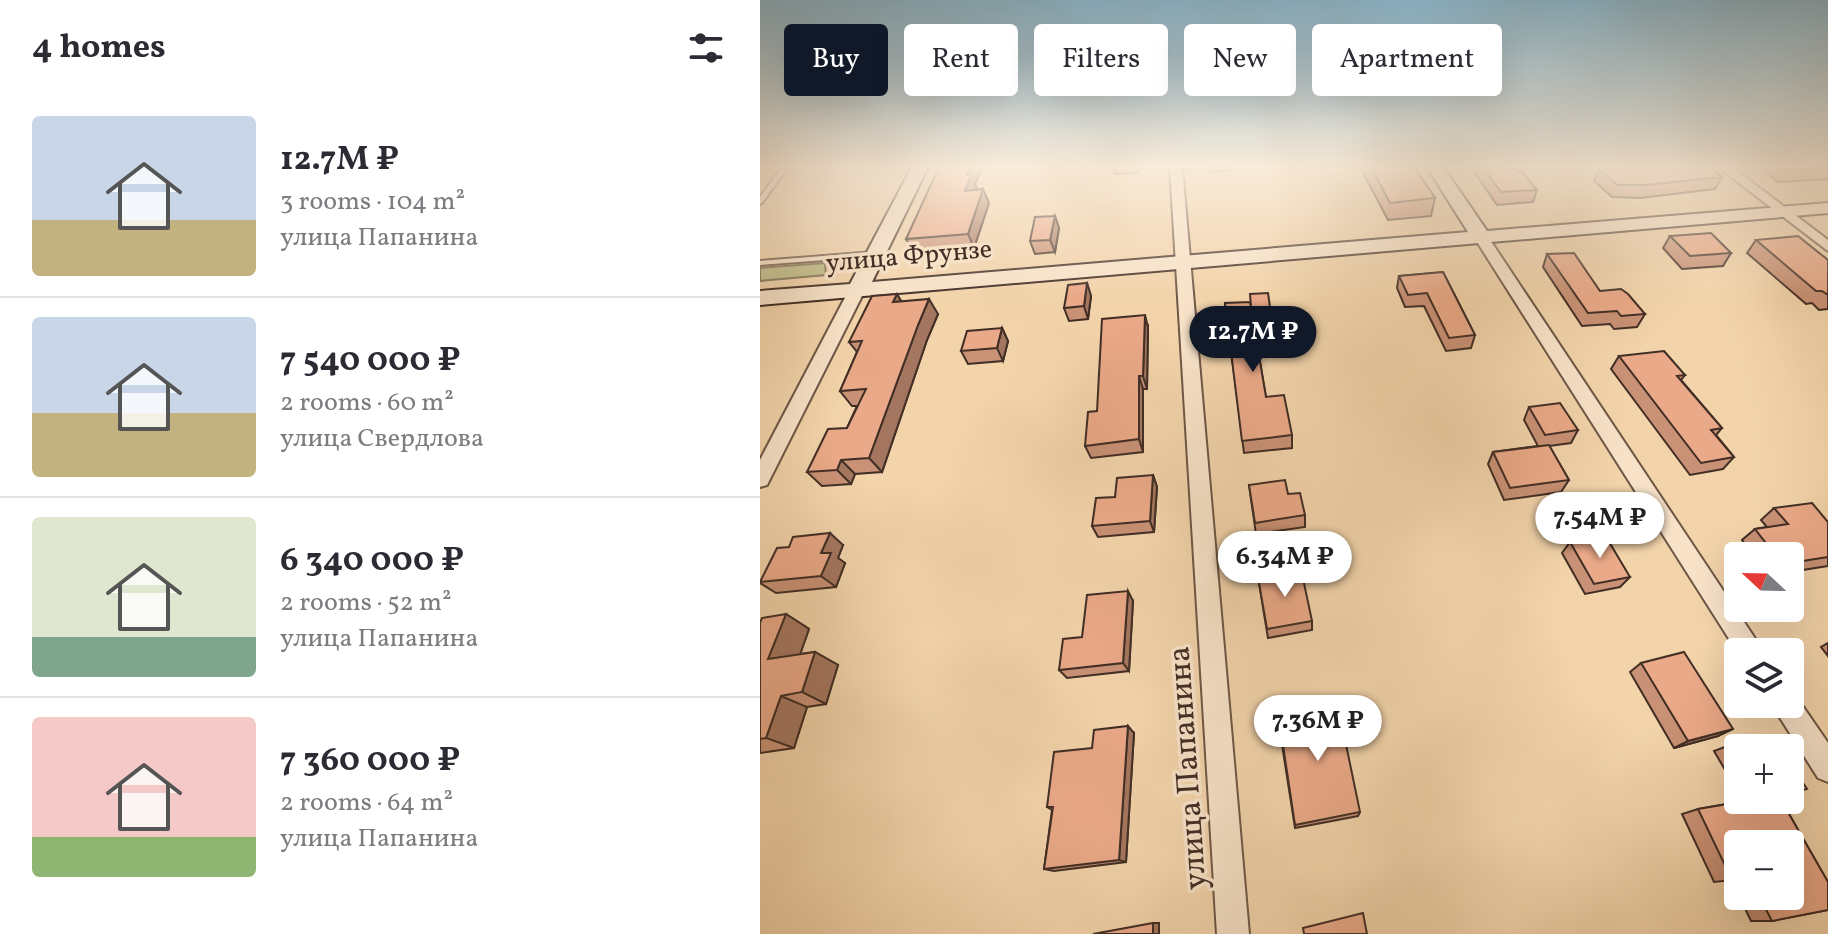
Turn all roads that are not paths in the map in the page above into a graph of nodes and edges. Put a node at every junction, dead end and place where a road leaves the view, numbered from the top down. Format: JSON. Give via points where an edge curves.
{"nodes":[{"id":1,"x":897,"y":211,"type":"edge"},
{"id":2,"x":1180,"y":211,"type":"edge"},
{"id":3,"x":1464,"y":211,"type":"edge"},
{"id":4,"x":1798,"y":211,"type":"edge"},
{"id":5,"x":1781,"y":212,"type":"junction"},
{"id":6,"x":1481,"y":237,"type":"junction"},
{"id":7,"x":1828,"y":247,"type":"edge"},
{"id":8,"x":875,"y":254,"type":"junction"},
{"id":9,"x":1184,"y":262,"type":"junction"},
{"id":10,"x":760,"y":263,"type":"edge"},
{"id":11,"x":857,"y":290,"type":"junction"},
{"id":12,"x":760,"y":298,"type":"edge"},
{"id":13,"x":760,"y":479,"type":"edge"},
{"id":14,"x":1743,"y":638,"type":"edge"},
{"id":15,"x":1795,"y":718,"type":"edge"},
{"id":16,"x":1828,"y":768,"type":"edge"},
{"id":17,"x":1233,"y":934,"type":"edge"}],
"edges":[{"from":1,"to":8,"type":"main road"},
{"from":2,"to":9,"type":"street","name":"улица Папанина"},
{"from":3,"to":6,"type":"main road"},
{"from":4,"to":5,"type":"main road","name":"улица Фрунзе"},
{"from":5,"to":6,"type":"main road","name":"улица Фрунзе"},
{"from":5,"to":7,"type":"street"},
{"from":6,"to":9,"type":"main road","name":"улица Фрунзе"},
{"from":6,"to":14,"type":"street"},
{"from":8,"to":10,"type":"lane"},
{"from":8,"to":11,"type":"main road"},
{"from":9,"to":11,"type":"main road","name":"улица Фрунзе"},
{"from":9,"to":17,"type":"street","name":"улица Папанина"},
{"from":11,"to":12,"type":"main road","name":"улица Фрунзе"},
{"from":11,"to":13,"type":"street"},
{"from":15,"to":16,"type":"street"}]}
